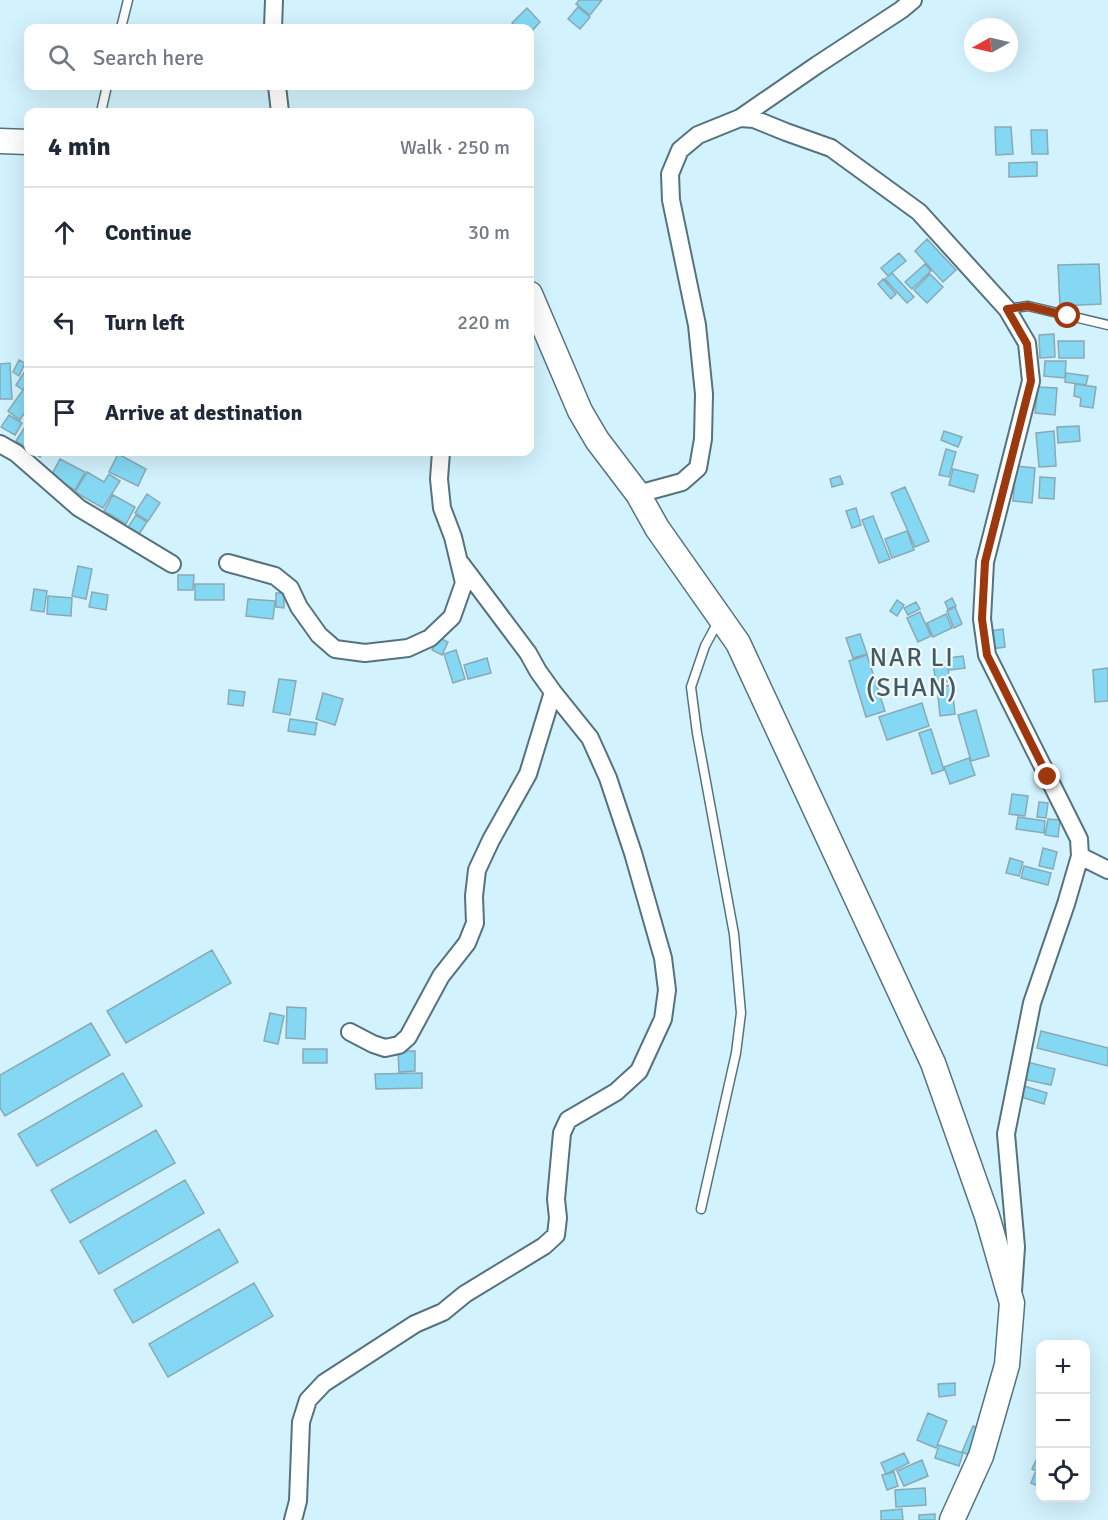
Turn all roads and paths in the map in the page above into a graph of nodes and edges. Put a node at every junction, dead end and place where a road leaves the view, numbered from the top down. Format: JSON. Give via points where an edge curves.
{"nodes":[{"id":1,"x":128,"y":0,"type":"edge"},
{"id":2,"x":274,"y":0,"type":"edge"},
{"id":3,"x":913,"y":0,"type":"edge"},
{"id":4,"x":122,"y":24,"type":"edge"},
{"id":5,"x":273,"y":24,"type":"edge"},
{"id":6,"x":106,"y":90,"type":"edge"},
{"id":7,"x":277,"y":90,"type":"edge"},
{"id":8,"x":102,"y":108,"type":"edge"},
{"id":9,"x":280,"y":108,"type":"edge"},
{"id":10,"x":740,"y":118,"type":"junction"},
{"id":11,"x":0,"y":141,"type":"edge"},
{"id":12,"x":24,"y":142,"type":"edge"},
{"id":13,"x":534,"y":303,"type":"edge"},
{"id":14,"x":1007,"y":309,"type":"junction"},
{"id":15,"x":1108,"y":325,"type":"edge"},
{"id":16,"x":0,"y":444,"type":"edge"},
{"id":17,"x":441,"y":456,"type":"edge"},
{"id":18,"x":638,"y":494,"type":"junction"},
{"id":19,"x":459,"y":561,"type":"junction"},
{"id":20,"x":228,"y":563,"type":"dead end"},
{"id":21,"x":172,"y":564,"type":"dead end"},
{"id":22,"x":721,"y":618,"type":"junction"},
{"id":23,"x":553,"y":692,"type":"junction"},
{"id":24,"x":1080,"y":856,"type":"junction"},
{"id":25,"x":1108,"y":870,"type":"edge"},
{"id":26,"x":350,"y":1032,"type":"dead end"},
{"id":27,"x":701,"y":1209,"type":"dead end"},
{"id":28,"x":1012,"y":1303,"type":"junction"},
{"id":29,"x":293,"y":1520,"type":"edge"},
{"id":30,"x":952,"y":1520,"type":"edge"}],
"edges":[{"from":1,"to":4,"type":"lane"},
{"from":2,"to":5,"type":"street"},
{"from":3,"to":10,"type":"street"},
{"from":6,"to":8,"type":"lane"},
{"from":7,"to":9,"type":"street"},
{"from":10,"to":14,"type":"street","via":[[754,119],[831,148],[919,212]]},
{"from":10,"to":18,"type":"street","via":[[698,135],[680,150],[670,174],[671,200],[697,326],[704,394],[703,439],[698,468],[682,482]]},
{"from":11,"to":12,"type":"main road"},
{"from":13,"to":18,"type":"main road","via":[[580,411]]},
{"from":14,"to":15,"type":"lane","via":[[1028,306]]},
{"from":14,"to":24,"type":"street","via":[[1027,344],[1031,381],[985,562],[982,619],[987,655],[1079,839]]},
{"from":16,"to":21,"type":"street","via":[[16,453],[79,508]]},
{"from":17,"to":19,"type":"street","via":[[442,508]]},
{"from":18,"to":22,"type":"main road","via":[[657,528]]},
{"from":19,"to":20,"type":"street","via":[[464,583],[452,618],[430,638],[408,648],[365,653],[335,649],[319,635],[290,588],[275,576]]},
{"from":19,"to":23,"type":"street"},
{"from":22,"to":27,"type":"lane","via":[[705,646],[692,687],[734,934],[741,1013],[736,1053]]},
{"from":22,"to":28,"type":"main road","via":[[738,643],[933,1063],[987,1216]]},
{"from":23,"to":26,"type":"street","via":[[528,774],[477,870],[475,923],[467,944],[441,976],[408,1037],[399,1045],[385,1048]]},
{"from":23,"to":29,"type":"street","via":[[590,738],[608,778],[663,958],[667,990],[663,1019],[639,1071],[616,1092],[568,1120],[562,1133],[556,1235],[443,1312],[415,1324],[324,1383],[308,1400],[302,1422],[298,1501]]},
{"from":24,"to":25,"type":"street"},
{"from":24,"to":28,"type":"street","via":[[1032,1003],[1006,1134],[1016,1247]]},
{"from":28,"to":30,"type":"main road","via":[[1007,1365],[981,1456]]}]}
